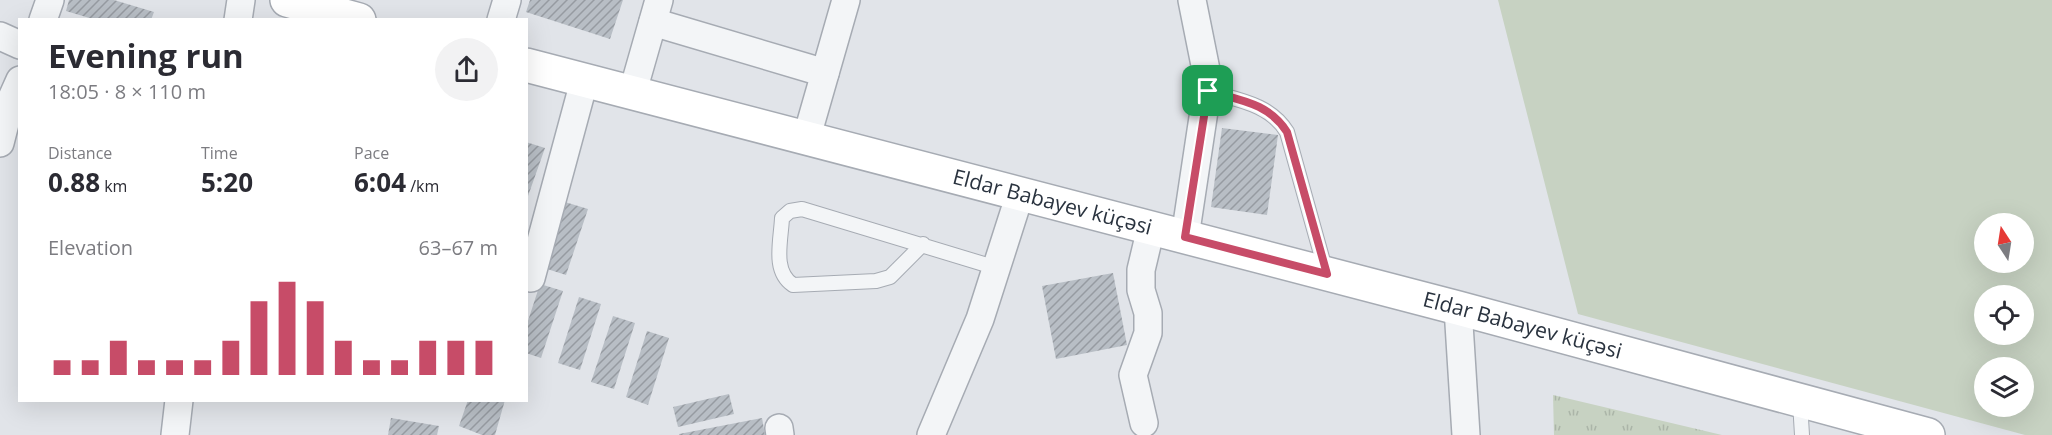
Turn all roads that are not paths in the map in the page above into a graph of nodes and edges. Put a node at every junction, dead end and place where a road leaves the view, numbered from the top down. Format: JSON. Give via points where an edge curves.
{"nodes":[{"id":1,"x":50,"y":0,"type":"edge"},
{"id":2,"x":241,"y":0,"type":"edge"},
{"id":3,"x":287,"y":0,"type":"edge"},
{"id":4,"x":507,"y":0,"type":"edge"},
{"id":5,"x":846,"y":0,"type":"edge"},
{"id":6,"x":1192,"y":0,"type":"edge"},
{"id":7,"x":656,"y":11,"type":"edge"},
{"id":8,"x":44,"y":18,"type":"edge"},
{"id":9,"x":238,"y":18,"type":"edge"},
{"id":10,"x":345,"y":18,"type":"edge"},
{"id":11,"x":502,"y":18,"type":"edge"},
{"id":12,"x":0,"y":36,"type":"edge"},
{"id":13,"x":18,"y":44,"type":"edge"},
{"id":14,"x":528,"y":65,"type":"edge"},
{"id":15,"x":825,"y":73,"type":"junction"},
{"id":16,"x":585,"y":78,"type":"junction"},
{"id":17,"x":18,"y":84,"type":"edge"},
{"id":18,"x":633,"y":91,"type":"junction"},
{"id":19,"x":1208,"y":91,"type":"junction"},
{"id":20,"x":807,"y":136,"type":"junction"},
{"id":21,"x":0,"y":143,"type":"edge"},
{"id":22,"x":1020,"y":194,"type":"junction"},
{"id":23,"x":1150,"y":228,"type":"junction"},
{"id":24,"x":1185,"y":237,"type":"junction"},
{"id":25,"x":923,"y":244,"type":"junction"},
{"id":26,"x":997,"y":268,"type":"junction"},
{"id":27,"x":1327,"y":274,"type":"junction"},
{"id":28,"x":531,"y":278,"type":"dead end"},
{"id":29,"x":1458,"y":308,"type":"junction"},
{"id":30,"x":179,"y":402,"type":"edge"},
{"id":31,"x":1800,"y":402,"type":"junction"},
{"id":32,"x":1144,"y":423,"type":"dead end"},
{"id":33,"x":175,"y":435,"type":"edge"},
{"id":34,"x":931,"y":435,"type":"edge"},
{"id":35,"x":1466,"y":435,"type":"edge"},
{"id":36,"x":1802,"y":435,"type":"edge"},
{"id":37,"x":1928,"y":435,"type":"edge"}],
"edges":[{"from":1,"to":8,"type":"street"},
{"from":2,"to":9,"type":"street"},
{"from":3,"to":10,"type":"street"},
{"from":4,"to":11,"type":"street"},
{"from":5,"to":15,"type":"street"},
{"from":6,"to":19,"type":"street"},
{"from":7,"to":15,"type":"street"},
{"from":7,"to":18,"type":"street"},
{"from":12,"to":13,"type":"street"},
{"from":14,"to":16,"type":"street","name":"Eldar Babayev küçəsi"},
{"from":15,"to":20,"type":"street"},
{"from":16,"to":18,"type":"street","name":"Eldar Babayev küçəsi"},
{"from":16,"to":28,"type":"street"},
{"from":17,"to":21,"type":"street"},
{"from":18,"to":20,"type":"street","name":"Eldar Babayev küçəsi"},
{"from":19,"to":24,"type":"street"},
{"from":19,"to":27,"type":"lane","via":[[1266,109],[1278,118],[1287,132]]},
{"from":20,"to":22,"type":"street","name":"Eldar Babayev küçəsi"},
{"from":22,"to":23,"type":"street","name":"Eldar Babayev küçəsi"},
{"from":22,"to":26,"type":"street"},
{"from":23,"to":24,"type":"street","name":"Eldar Babayev küçəsi"},
{"from":23,"to":32,"type":"street","via":[[1141,270],[1148,333],[1133,375]]},
{"from":24,"to":27,"type":"street","name":"Eldar Babayev küçəsi"},
{"from":25,"to":25,"type":"lane","via":[[802,209],[790,211],[782,218],[780,268],[783,279],[794,285],[876,281],[890,277]]},
{"from":25,"to":26,"type":"lane"},
{"from":26,"to":34,"type":"street"},
{"from":27,"to":29,"type":"street","name":"Eldar Babayev küçəsi"},
{"from":29,"to":31,"type":"street","name":"Eldar Babayev küçəsi"},
{"from":29,"to":35,"type":"street"},
{"from":30,"to":33,"type":"street"},
{"from":31,"to":36,"type":"lane"},
{"from":31,"to":37,"type":"street","name":"Eldar Babayev küçəsi"}]}
